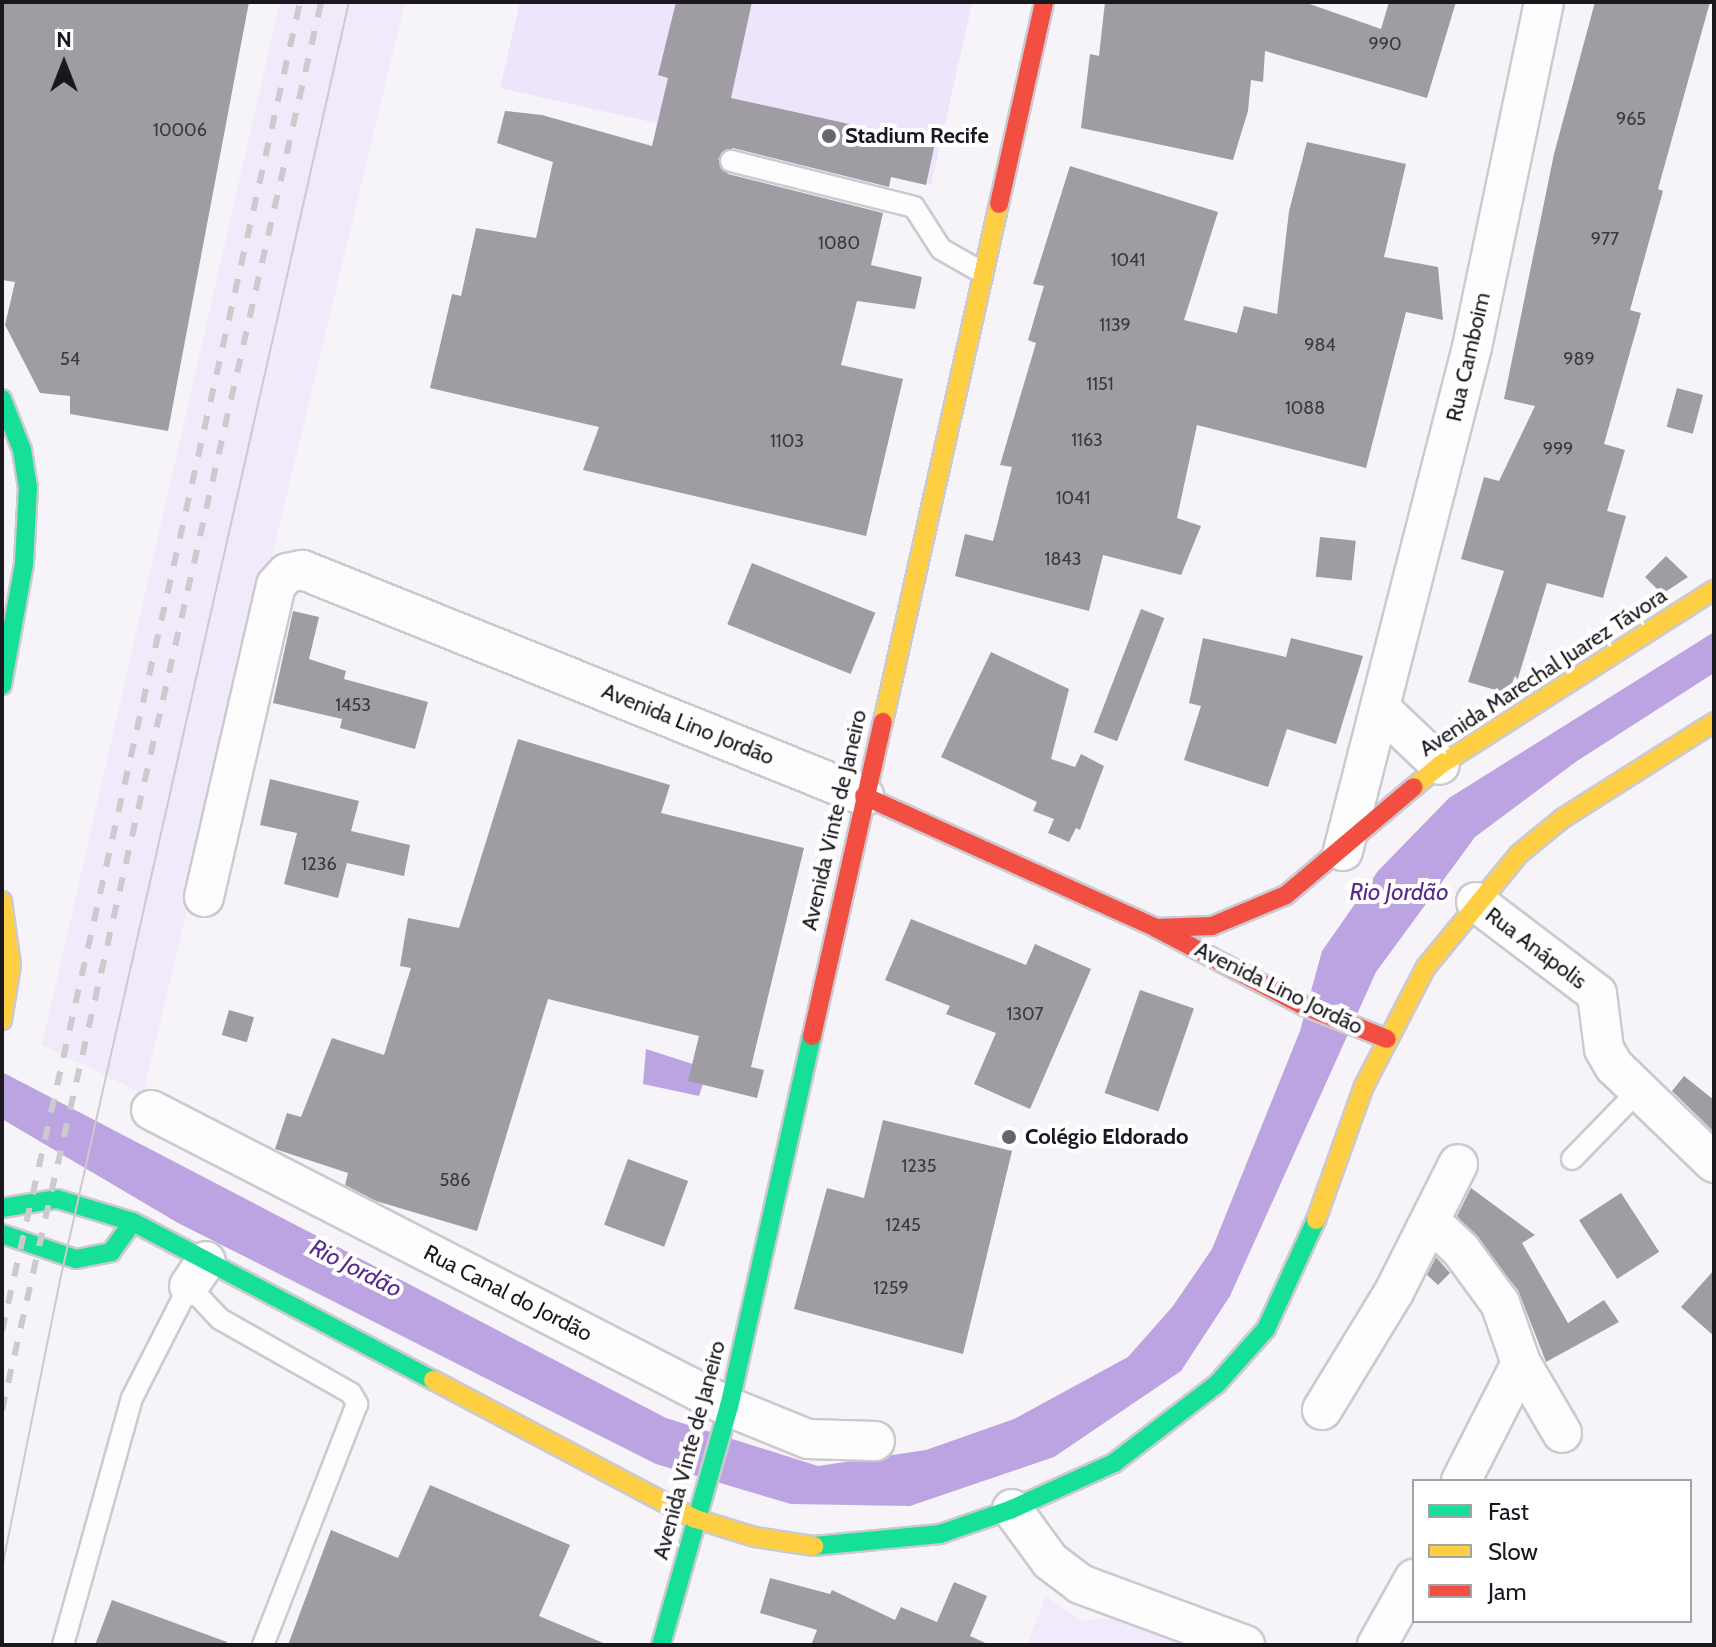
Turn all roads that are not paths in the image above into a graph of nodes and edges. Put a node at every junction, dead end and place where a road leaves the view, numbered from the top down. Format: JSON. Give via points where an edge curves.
{"nodes":[{"id":1,"x":1044,"y":2,"type":"edge"},
{"id":2,"x":1544,"y":2,"type":"edge"},
{"id":3,"x":731,"y":161,"type":"dead end"},
{"id":4,"x":983,"y":273,"type":"junction"},
{"id":5,"x":2,"y":399,"type":"edge"},
{"id":6,"x":1714,"y":590,"type":"edge"},
{"id":7,"x":2,"y":685,"type":"edge"},
{"id":8,"x":1381,"y":709,"type":"junction"},
{"id":9,"x":1714,"y":722,"type":"edge"},
{"id":10,"x":1440,"y":765,"type":"junction"},
{"id":11,"x":864,"y":796,"type":"junction"},
{"id":12,"x":1343,"y":851,"type":"junction"},
{"id":13,"x":204,"y":897,"type":"dead end"},
{"id":14,"x":2,"y":901,"type":"edge"},
{"id":15,"x":1476,"y":902,"type":"junction"},
{"id":16,"x":1156,"y":928,"type":"junction"},
{"id":17,"x":2,"y":1020,"type":"edge"},
{"id":18,"x":1387,"y":1039,"type":"junction"},
{"id":19,"x":1639,"y":1090,"type":"junction"},
{"id":20,"x":151,"y":1110,"type":"dead end"},
{"id":21,"x":1572,"y":1159,"type":"dead end"},
{"id":22,"x":1714,"y":1163,"type":"edge"},
{"id":23,"x":1458,"y":1164,"type":"dead end"},
{"id":24,"x":2,"y":1208,"type":"edge"},
{"id":25,"x":133,"y":1222,"type":"junction"},
{"id":26,"x":1431,"y":1222,"type":"junction"},
{"id":27,"x":2,"y":1234,"type":"edge"},
{"id":28,"x":197,"y":1274,"type":"junction"},
{"id":29,"x":1521,"y":1363,"type":"junction"},
{"id":30,"x":1322,"y":1410,"type":"dead end"},
{"id":31,"x":727,"y":1414,"type":"junction"},
{"id":32,"x":1562,"y":1433,"type":"dead end"},
{"id":33,"x":875,"y":1441,"type":"dead end"},
{"id":34,"x":1462,"y":1479,"type":"edge"},
{"id":35,"x":1012,"y":1509,"type":"junction"},
{"id":36,"x":697,"y":1514,"type":"junction"},
{"id":37,"x":1412,"y":1583,"type":"edge"},
{"id":38,"x":63,"y":1645,"type":"edge"},
{"id":39,"x":263,"y":1645,"type":"edge"},
{"id":40,"x":661,"y":1645,"type":"edge"},
{"id":41,"x":1245,"y":1645,"type":"edge"},
{"id":42,"x":1377,"y":1645,"type":"edge"}],
"edges":[{"from":1,"to":4,"type":"main road","name":"Avenida Vinte de Janeiro"},
{"from":2,"to":8,"type":"street","name":"Rua Camboim","via":[[1472,347]]},
{"from":3,"to":4,"type":"lane","via":[[914,207],[941,249]]},
{"from":4,"to":11,"type":"main road","name":"Avenida Vinte de Janeiro"},
{"from":5,"to":7,"type":"main road","via":[[22,450],[28,518]]},
{"from":6,"to":10,"type":"main road","name":"Avenida Marechal Juarez Távora"},
{"from":8,"to":10,"type":"street"},
{"from":8,"to":12,"type":"street","name":"Rua Camboim"},
{"from":9,"to":15,"type":"main road","via":[[1563,818],[1519,854]]},
{"from":10,"to":12,"type":"main road","name":"Avenida Marechal Juarez Távora"},
{"from":11,"to":13,"type":"street","name":"Avenida Lino Jordão","via":[[303,570],[287,573],[276,585]]},
{"from":11,"to":16,"type":"main road","name":"Avenida Lino Jordão"},
{"from":11,"to":31,"type":"main road","name":"Avenida Vinte de Janeiro"},
{"from":12,"to":16,"type":"main road","name":"Avenida Marechal Juarez Távora","via":[[1286,895],[1240,919]]},
{"from":14,"to":17,"type":"main road","via":[[11,965]]},
{"from":15,"to":18,"type":"main road","via":[[1426,967]]},
{"from":15,"to":19,"type":"street","name":"Rua Anápolis","via":[[1597,994],[1604,1049]]},
{"from":16,"to":18,"type":"main road","name":"Avenida Lino Jordão","via":[[1304,1006]]},
{"from":18,"to":35,"type":"main road","via":[[1364,1086],[1300,1264],[1266,1329],[1178,1419],[1114,1463]]},
{"from":19,"to":21,"type":"lane"},
{"from":19,"to":22,"type":"street"},
{"from":20,"to":31,"type":"street","name":"Rua Canal do Jordão"},
{"from":23,"to":26,"type":"street"},
{"from":24,"to":25,"type":"main road","via":[[57,1199]]},
{"from":25,"to":27,"type":"main road","via":[[111,1252],[76,1259]]},
{"from":25,"to":28,"type":"main road"},
{"from":26,"to":29,"type":"street","via":[[1461,1250],[1500,1303]]},
{"from":26,"to":30,"type":"street"},
{"from":28,"to":36,"type":"main road"},
{"from":28,"to":38,"type":"lane","via":[[132,1398]]},
{"from":28,"to":39,"type":"lane","via":[[220,1319],[351,1393],[357,1404]]},
{"from":29,"to":32,"type":"street"},
{"from":29,"to":34,"type":"street"},
{"from":31,"to":33,"type":"street","name":"Rua Canal do Jordão","via":[[808,1439]]},
{"from":31,"to":36,"type":"main road","name":"Avenida Vinte de Janeiro"},
{"from":35,"to":36,"type":"main road","via":[[940,1534],[843,1545],[755,1537]]},
{"from":35,"to":41,"type":"street","via":[[1050,1561],[1080,1584]]},
{"from":36,"to":40,"type":"main road","name":"Avenida Vinte de Janeiro"},
{"from":37,"to":42,"type":"street"}]}
